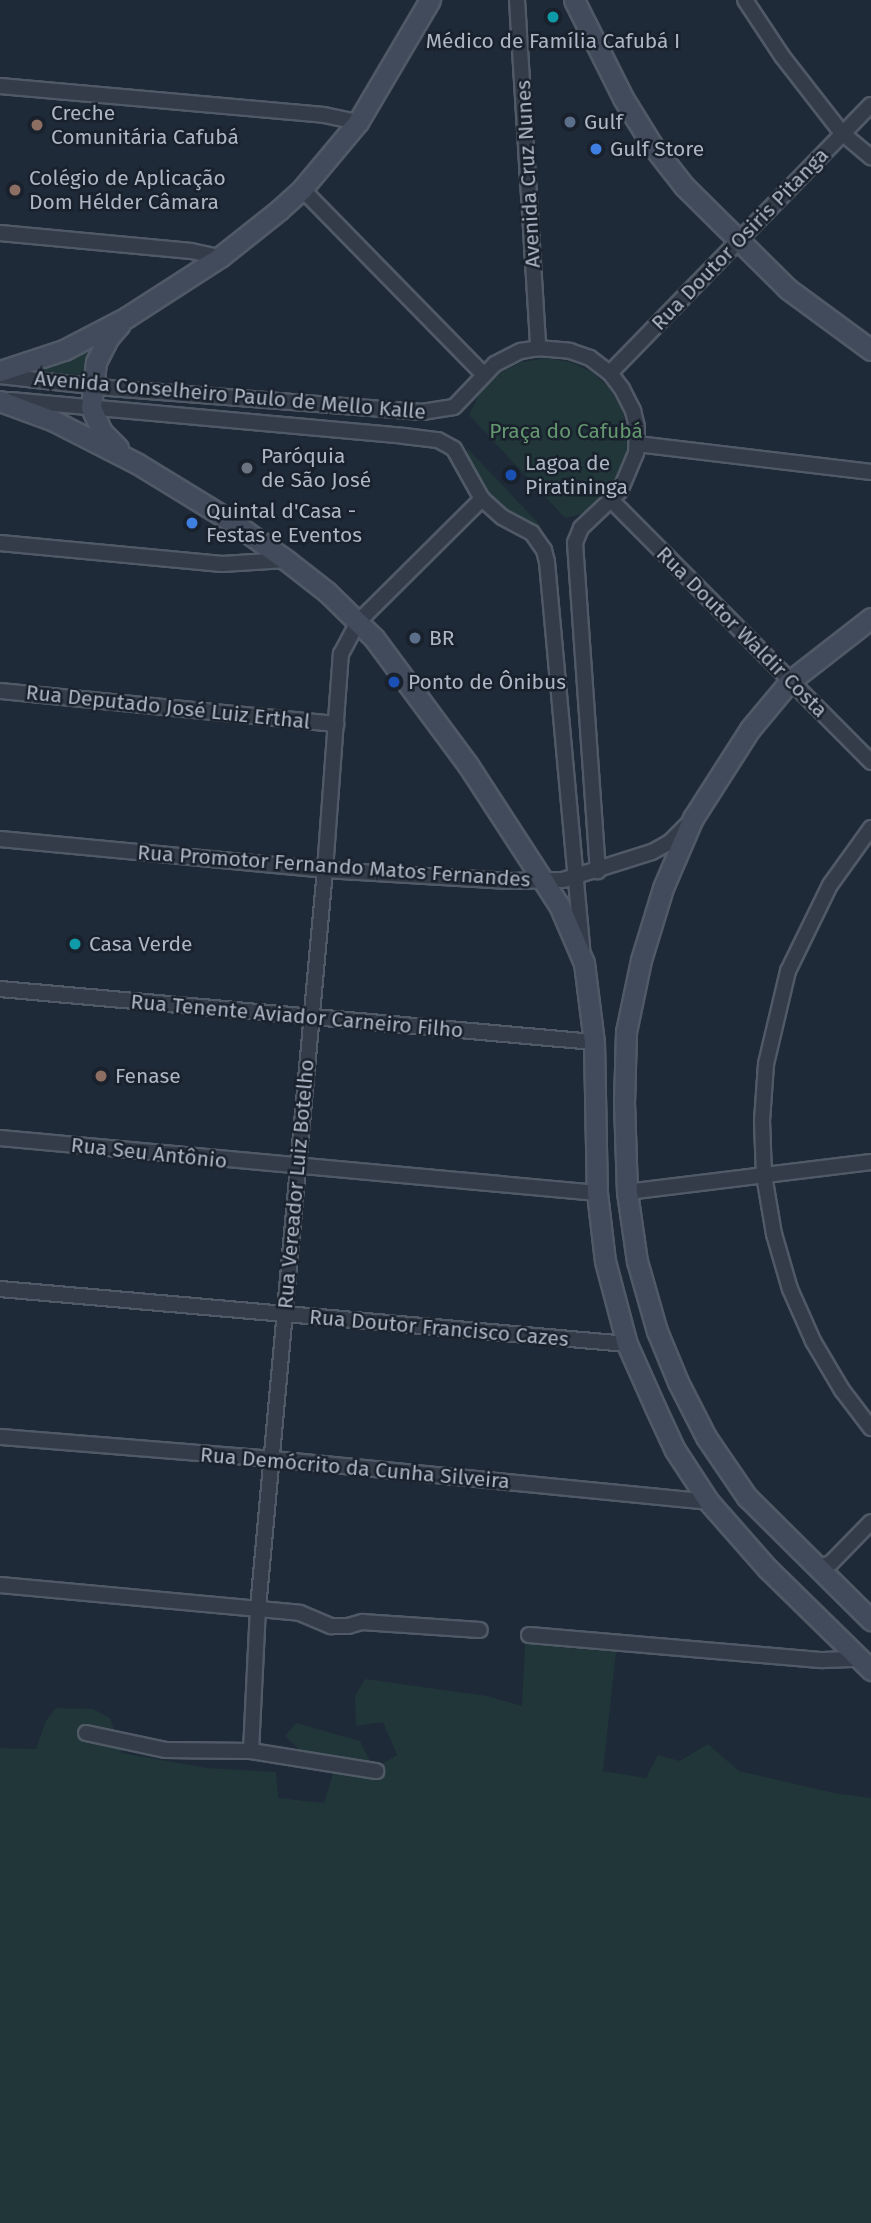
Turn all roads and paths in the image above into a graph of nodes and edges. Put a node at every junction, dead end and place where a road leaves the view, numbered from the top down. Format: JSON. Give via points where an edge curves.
{"nodes":[{"id":1,"x":430,"y":0,"type":"edge"},
{"id":2,"x":510,"y":0,"type":"edge"},
{"id":3,"x":517,"y":0,"type":"edge"},
{"id":4,"x":574,"y":0,"type":"edge"},
{"id":5,"x":745,"y":0,"type":"edge"},
{"id":6,"x":519,"y":20,"type":"junction"},
{"id":7,"x":0,"y":86,"type":"edge"},
{"id":8,"x":871,"y":105,"type":"edge"},
{"id":9,"x":358,"y":122,"type":"junction"},
{"id":10,"x":842,"y":133,"type":"junction"},
{"id":11,"x":871,"y":157,"type":"edge"},
{"id":12,"x":302,"y":189,"type":"junction"},
{"id":13,"x":0,"y":233,"type":"edge"},
{"id":14,"x":738,"y":243,"type":"junction"},
{"id":15,"x":220,"y":257,"type":"junction"},
{"id":16,"x":127,"y":317,"type":"junction"},
{"id":17,"x":538,"y":348,"type":"junction"},
{"id":18,"x":871,"y":350,"type":"edge"},
{"id":19,"x":0,"y":373,"type":"edge"},
{"id":20,"x":610,"y":373,"type":"junction"},
{"id":21,"x":484,"y":374,"type":"junction"},
{"id":22,"x":93,"y":386,"type":"junction"},
{"id":23,"x":0,"y":400,"type":"edge"},
{"id":24,"x":91,"y":407,"type":"junction"},
{"id":25,"x":637,"y":444,"type":"junction"},
{"id":26,"x":138,"y":464,"type":"junction"},
{"id":27,"x":871,"y":472,"type":"edge"},
{"id":28,"x":482,"y":499,"type":"junction"},
{"id":29,"x":612,"y":501,"type":"junction"},
{"id":30,"x":0,"y":543,"type":"edge"},
{"id":31,"x":286,"y":560,"type":"junction"},
{"id":32,"x":871,"y":618,"type":"edge"},
{"id":33,"x":358,"y":622,"type":"junction"},
{"id":34,"x":790,"y":681,"type":"junction"},
{"id":35,"x":0,"y":691,"type":"edge"},
{"id":36,"x":336,"y":724,"type":"junction"},
{"id":37,"x":871,"y":762,"type":"edge"},
{"id":38,"x":693,"y":818,"type":"junction"},
{"id":39,"x":871,"y":828,"type":"edge"},
{"id":40,"x":0,"y":839,"type":"edge"},
{"id":41,"x":326,"y":870,"type":"junction"},
{"id":42,"x":597,"y":872,"type":"junction"},
{"id":43,"x":575,"y":878,"type":"junction"},
{"id":44,"x":543,"y":881,"type":"junction"},
{"id":45,"x":584,"y":963,"type":"junction"},
{"id":46,"x":0,"y":989,"type":"edge"},
{"id":47,"x":311,"y":1017,"type":"junction"},
{"id":48,"x":594,"y":1042,"type":"junction"},
{"id":49,"x":0,"y":1138,"type":"edge"},
{"id":50,"x":871,"y":1162,"type":"edge"},
{"id":51,"x":299,"y":1168,"type":"junction"},
{"id":52,"x":764,"y":1175,"type":"junction"},
{"id":53,"x":627,"y":1192,"type":"junction"},
{"id":54,"x":597,"y":1193,"type":"junction"},
{"id":55,"x":0,"y":1289,"type":"edge"},
{"id":56,"x":283,"y":1314,"type":"junction"},
{"id":57,"x":627,"y":1344,"type":"junction"},
{"id":58,"x":871,"y":1428,"type":"edge"},
{"id":59,"x":0,"y":1437,"type":"edge"},
{"id":60,"x":272,"y":1459,"type":"junction"},
{"id":61,"x":709,"y":1502,"type":"junction"},
{"id":62,"x":871,"y":1522,"type":"edge"},
{"id":63,"x":817,"y":1568,"type":"junction"},
{"id":64,"x":0,"y":1585,"type":"edge"},
{"id":65,"x":258,"y":1608,"type":"junction"},
{"id":66,"x":871,"y":1619,"type":"edge"},
{"id":67,"x":480,"y":1630,"type":"dead end"},
{"id":68,"x":529,"y":1635,"type":"dead end"},
{"id":69,"x":865,"y":1665,"type":"edge"},
{"id":70,"x":86,"y":1733,"type":"dead end"},
{"id":71,"x":251,"y":1751,"type":"junction"},
{"id":72,"x":376,"y":1771,"type":"dead end"}],
"edges":[{"from":1,"to":9,"type":"main road"},
{"from":2,"to":6,"type":"street"},
{"from":3,"to":6,"type":"street","name":"Avenida Cruz Nunes"},
{"from":4,"to":14,"type":"main road","via":[[599,54],[652,145]]},
{"from":5,"to":10,"type":"street"},
{"from":6,"to":17,"type":"street","name":"Avenida Cruz Nunes"},
{"from":7,"to":9,"type":"street","via":[[324,115]]},
{"from":8,"to":10,"type":"street","name":"Rua Doutor Osiris Pitanga"},
{"from":9,"to":12,"type":"main road"},
{"from":10,"to":11,"type":"street"},
{"from":10,"to":14,"type":"street","name":"Rua Doutor Osiris Pitanga"},
{"from":12,"to":15,"type":"main road"},
{"from":12,"to":21,"type":"street"},
{"from":13,"to":15,"type":"street"},
{"from":14,"to":18,"type":"main road","via":[[788,289]]},
{"from":14,"to":20,"type":"street","name":"Rua Doutor Osiris Pitanga"},
{"from":15,"to":16,"type":"main road"},
{"from":16,"to":19,"type":"main road","via":[[64,350]]},
{"from":16,"to":22,"type":"main road","via":[[101,350]]},
{"from":17,"to":20,"type":"street","via":[[584,356]]},
{"from":17,"to":21,"type":"street","via":[[507,357]]},
{"from":19,"to":22,"type":"street","name":"Avenida Conselheiro Paulo de Mello Kalle"},
{"from":20,"to":25,"type":"street","via":[[633,411]]},
{"from":21,"to":22,"type":"street","name":"Avenida Conselheiro Paulo de Mello Kalle","via":[[458,404],[448,410],[422,412]]},
{"from":22,"to":24,"type":"main road"},
{"from":23,"to":24,"type":"street","name":"Avenida Conselheiro Paulo de Mello Kalle"},
{"from":23,"to":26,"type":"main road","via":[[54,421]]},
{"from":24,"to":26,"type":"main road","via":[[106,438]]},
{"from":24,"to":28,"type":"street","name":"Avenida Conselheiro Paulo de Mello Kalle","via":[[438,440],[454,449]]},
{"from":25,"to":27,"type":"street"},
{"from":25,"to":29,"type":"street","via":[[627,480]]},
{"from":26,"to":31,"type":"main road"},
{"from":28,"to":33,"type":"street","name":"Rua Vereador Luiz Botelho"},
{"from":28,"to":43,"type":"street","via":[[502,517],[532,533],[547,562]]},
{"from":29,"to":34,"type":"street","name":"Rua Doutor Waldir Costa"},
{"from":29,"to":42,"type":"street","via":[[580,528],[575,551]]},
{"from":30,"to":31,"type":"street","via":[[222,564]]},
{"from":31,"to":33,"type":"main road"},
{"from":32,"to":34,"type":"main road"},
{"from":33,"to":36,"type":"street","name":"Rua Vereador Luiz Botelho","via":[[341,654]]},
{"from":33,"to":44,"type":"main road","via":[[429,709]]},
{"from":34,"to":37,"type":"street","name":"Rua Doutor Waldir Costa"},
{"from":34,"to":38,"type":"main road","via":[[750,729]]},
{"from":35,"to":36,"type":"street","name":"Rua Deputado José Luiz Erthal"},
{"from":36,"to":41,"type":"street","name":"Rua Vereador Luiz Botelho"},
{"from":38,"to":42,"type":"street","name":"Rua Promotor Fernando Matos Fernandes","via":[[670,842]]},
{"from":38,"to":53,"type":"main road","via":[[654,912],[626,1032]]},
{"from":39,"to":52,"type":"street","via":[[830,885],[788,971],[766,1064]]},
{"from":40,"to":41,"type":"street","name":"Rua Promotor Fernando Matos Fernandes"},
{"from":41,"to":44,"type":"street","name":"Rua Promotor Fernando Matos Fernandes"},
{"from":41,"to":47,"type":"street","name":"Rua Vereador Luiz Botelho"},
{"from":42,"to":43,"type":"street","name":"Rua Promotor Fernando Matos Fernandes"},
{"from":43,"to":44,"type":"street","name":"Rua Promotor Fernando Matos Fernandes"},
{"from":43,"to":45,"type":"street"},
{"from":44,"to":45,"type":"main road","via":[[559,905]]},
{"from":45,"to":48,"type":"main road"},
{"from":46,"to":47,"type":"street","name":"Rua Tenente Aviador Carneiro Filho"},
{"from":47,"to":48,"type":"street","name":"Rua Tenente Aviador Carneiro Filho"},
{"from":47,"to":51,"type":"street","name":"Rua Vereador Luiz Botelho"},
{"from":48,"to":54,"type":"main road"},
{"from":49,"to":51,"type":"street","name":"Rua Seu Antônio"},
{"from":50,"to":52,"type":"street"},
{"from":51,"to":54,"type":"street","name":"Rua Seu Antônio"},
{"from":51,"to":56,"type":"street","name":"Rua Vereador Luiz Botelho"},
{"from":52,"to":53,"type":"street"},
{"from":52,"to":58,"type":"street","via":[[790,1289],[813,1341]]},
{"from":53,"to":63,"type":"main road","via":[[646,1296],[678,1382],[706,1437],[747,1497]]},
{"from":54,"to":57,"type":"main road","via":[[605,1261]]},
{"from":55,"to":56,"type":"street","name":"Rua Doutor Francisco Cazes"},
{"from":56,"to":57,"type":"street","name":"Rua Doutor Francisco Cazes"},
{"from":56,"to":60,"type":"street","name":"Rua Vereador Luiz Botelho"},
{"from":57,"to":61,"type":"main road","via":[[675,1450]]},
{"from":59,"to":60,"type":"street","name":"Rua Demócrito da Cunha Silveira"},
{"from":60,"to":61,"type":"street","name":"Rua Demócrito da Cunha Silveira"},
{"from":60,"to":65,"type":"street","name":"Rua Vereador Luiz Botelho"},
{"from":61,"to":69,"type":"main road","via":[[767,1568]]},
{"from":62,"to":63,"type":"street","via":[[831,1563]]},
{"from":63,"to":66,"type":"main road"},
{"from":64,"to":65,"type":"street"},
{"from":65,"to":67,"type":"street","via":[[300,1612],[331,1626],[362,1622]]},
{"from":65,"to":71,"type":"street","name":"Rua Vereador Luiz Botelho"},
{"from":68,"to":69,"type":"street"},
{"from":70,"to":71,"type":"street","via":[[166,1750]]},
{"from":71,"to":72,"type":"street"}]}
